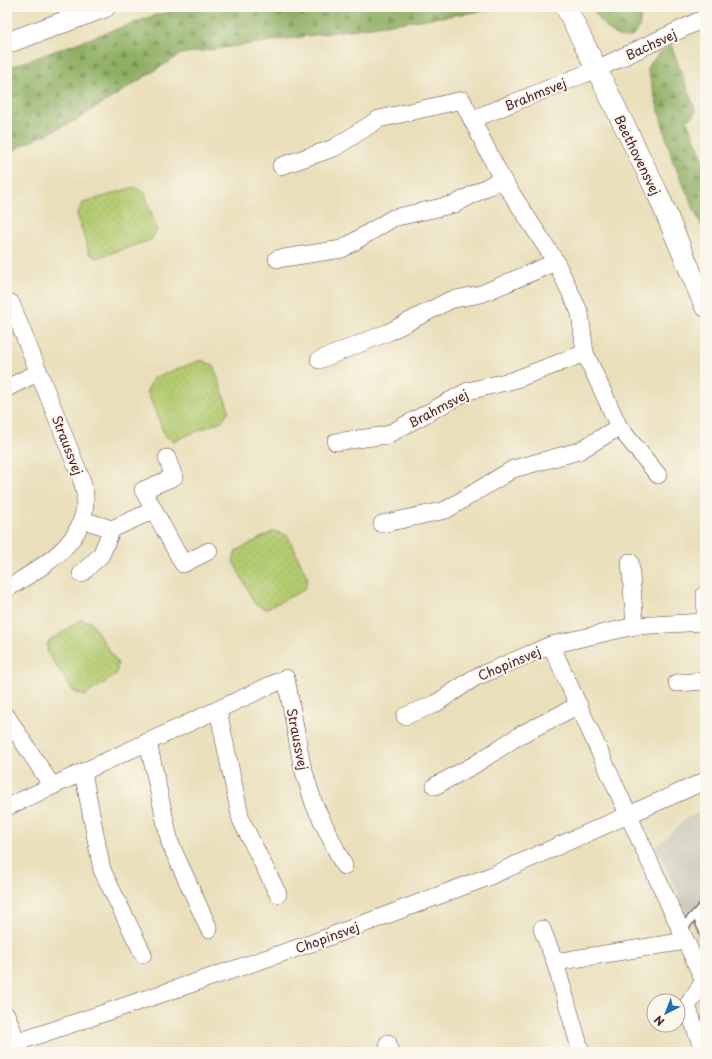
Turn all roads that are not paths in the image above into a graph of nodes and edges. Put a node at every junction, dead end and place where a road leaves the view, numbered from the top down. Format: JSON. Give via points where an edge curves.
{"nodes":[{"id":1,"x":105,"y":7,"type":"edge"},
{"id":2,"x":566,"y":7,"type":"edge"},
{"id":3,"x":705,"y":18,"type":"edge"},
{"id":4,"x":7,"y":43,"type":"edge"},
{"id":5,"x":597,"y":69,"type":"junction"},
{"id":6,"x":473,"y":120,"type":"junction"},
{"id":7,"x":281,"y":166,"type":"dead end"},
{"id":8,"x":502,"y":179,"type":"junction"},
{"id":9,"x":277,"y":259,"type":"dead end"},
{"id":10,"x":556,"y":262,"type":"junction"},
{"id":11,"x":7,"y":304,"type":"edge"},
{"id":12,"x":705,"y":306,"type":"edge"},
{"id":13,"x":585,"y":353,"type":"junction"},
{"id":14,"x":319,"y":360,"type":"dead end"},
{"id":15,"x":39,"y":372,"type":"junction"},
{"id":16,"x":7,"y":388,"type":"edge"},
{"id":17,"x":620,"y":427,"type":"junction"},
{"id":18,"x":336,"y":442,"type":"dead end"},
{"id":19,"x":167,"y":458,"type":"dead end"},
{"id":20,"x":658,"y":475,"type":"dead end"},
{"id":21,"x":154,"y":510,"type":"junction"},
{"id":22,"x":83,"y":520,"type":"junction"},
{"id":23,"x":382,"y":524,"type":"dead end"},
{"id":24,"x":112,"y":529,"type":"junction"},
{"id":25,"x":209,"y":551,"type":"dead end"},
{"id":26,"x":630,"y":562,"type":"dead end"},
{"id":27,"x":81,"y":574,"type":"dead end"},
{"id":28,"x":7,"y":589,"type":"edge"},
{"id":29,"x":705,"y":594,"type":"edge"},
{"id":30,"x":705,"y":623,"type":"edge"},
{"id":31,"x":635,"y":626,"type":"junction"},
{"id":32,"x":551,"y":645,"type":"junction"},
{"id":33,"x":705,"y":681,"type":"edge"},
{"id":34,"x":677,"y":683,"type":"dead end"},
{"id":35,"x":579,"y":705,"type":"junction"},
{"id":36,"x":218,"y":710,"type":"junction"},
{"id":37,"x":405,"y":716,"type":"dead end"},
{"id":38,"x":7,"y":717,"type":"edge"},
{"id":39,"x":148,"y":742,"type":"junction"},
{"id":40,"x":83,"y":772,"type":"junction"},
{"id":41,"x":705,"y":781,"type":"edge"},
{"id":42,"x":52,"y":786,"type":"junction"},
{"id":43,"x":436,"y":786,"type":"dead end"},
{"id":44,"x":7,"y":807,"type":"edge"},
{"id":45,"x":629,"y":815,"type":"junction"},
{"id":46,"x":344,"y":866,"type":"dead end"},
{"id":47,"x":278,"y":894,"type":"dead end"},
{"id":48,"x":705,"y":904,"type":"edge"},
{"id":49,"x":696,"y":914,"type":"junction"},
{"id":50,"x":209,"y":929,"type":"dead end"},
{"id":51,"x":542,"y":929,"type":"dead end"},
{"id":52,"x":705,"y":934,"type":"edge"},
{"id":53,"x":684,"y":935,"type":"junction"},
{"id":54,"x":143,"y":954,"type":"dead end"},
{"id":55,"x":555,"y":962,"type":"junction"},
{"id":56,"x":7,"y":1016,"type":"edge"},
{"id":57,"x":19,"y":1047,"type":"edge"},
{"id":58,"x":581,"y":1052,"type":"edge"},
{"id":59,"x":704,"y":1052,"type":"edge"}],
"edges":[{"from":1,"to":4,"type":"street"},
{"from":2,"to":5,"type":"street","name":"Beethovensvej"},
{"from":3,"to":5,"type":"street","name":"Bachsvej"},
{"from":5,"to":6,"type":"street","name":"Brahmsvej"},
{"from":5,"to":12,"type":"street","name":"Beethovensvej","via":[[657,192]]},
{"from":6,"to":7,"type":"street","via":[[462,100],[379,119],[334,148]]},
{"from":6,"to":8,"type":"street"},
{"from":8,"to":9,"type":"street","via":[[455,204],[393,218],[342,249]]},
{"from":8,"to":10,"type":"street"},
{"from":10,"to":13,"type":"street","via":[[580,313]]},
{"from":10,"to":14,"type":"street","via":[[482,294],[450,300],[389,332]]},
{"from":11,"to":15,"type":"street","name":"Straussvej","via":[[11,303]]},
{"from":13,"to":17,"type":"street"},
{"from":13,"to":18,"type":"street","name":"Brahmsvej","via":[[514,380],[468,391],[386,435]]},
{"from":15,"to":16,"type":"street"},
{"from":15,"to":22,"type":"street","name":"Straussvej","via":[[81,478],[86,499]]},
{"from":17,"to":20,"type":"street"},
{"from":17,"to":23,"type":"street","via":[[579,451],[514,469],[446,510]]},
{"from":19,"to":21,"type":"street","via":[[174,477],[142,490]]},
{"from":21,"to":24,"type":"street"},
{"from":21,"to":25,"type":"street","via":[[183,564]]},
{"from":22,"to":24,"type":"street"},
{"from":22,"to":28,"type":"street","name":"Straussvej","via":[[73,540],[58,554]]},
{"from":24,"to":27,"type":"street","via":[[100,555]]},
{"from":26,"to":31,"type":"street"},
{"from":29,"to":30,"type":"street","name":"Chopinsvej"},
{"from":30,"to":31,"type":"street","name":"Chopinsvej"},
{"from":31,"to":32,"type":"street","name":"Chopinsvej"},
{"from":32,"to":35,"type":"street","name":"Chopinsvej"},
{"from":32,"to":37,"type":"street","name":"Chopinsvej","via":[[474,678],[435,704]]},
{"from":33,"to":34,"type":"street"},
{"from":35,"to":43,"type":"street","via":[[520,735]]},
{"from":35,"to":45,"type":"street","name":"Chopinsvej"},
{"from":36,"to":39,"type":"street","name":"Straussvej"},
{"from":36,"to":46,"type":"street","name":"Straussvej","via":[[286,678],[302,766],[314,804]]},
{"from":36,"to":47,"type":"street","via":[[241,820]]},
{"from":38,"to":42,"type":"street"},
{"from":39,"to":40,"type":"street","name":"Straussvej"},
{"from":39,"to":50,"type":"street","via":[[170,843]]},
{"from":40,"to":42,"type":"street","name":"Straussvej"},
{"from":40,"to":54,"type":"street","via":[[102,870]]},
{"from":41,"to":45,"type":"street","name":"Chopinsvej"},
{"from":42,"to":44,"type":"street","name":"Straussvej"},
{"from":45,"to":53,"type":"street","name":"Chopinsvej"},
{"from":45,"to":57,"type":"street","name":"Chopinsvej","via":[[488,877],[316,942]]},
{"from":48,"to":49,"type":"lane"},
{"from":49,"to":52,"type":"lane"},
{"from":49,"to":53,"type":"lane"},
{"from":51,"to":55,"type":"street"},
{"from":53,"to":55,"type":"street"},
{"from":53,"to":59,"type":"street","name":"Chopinsvej","via":[[704,981],[687,1006]]},
{"from":55,"to":58,"type":"street"},
{"from":56,"to":57,"type":"street"}]}
